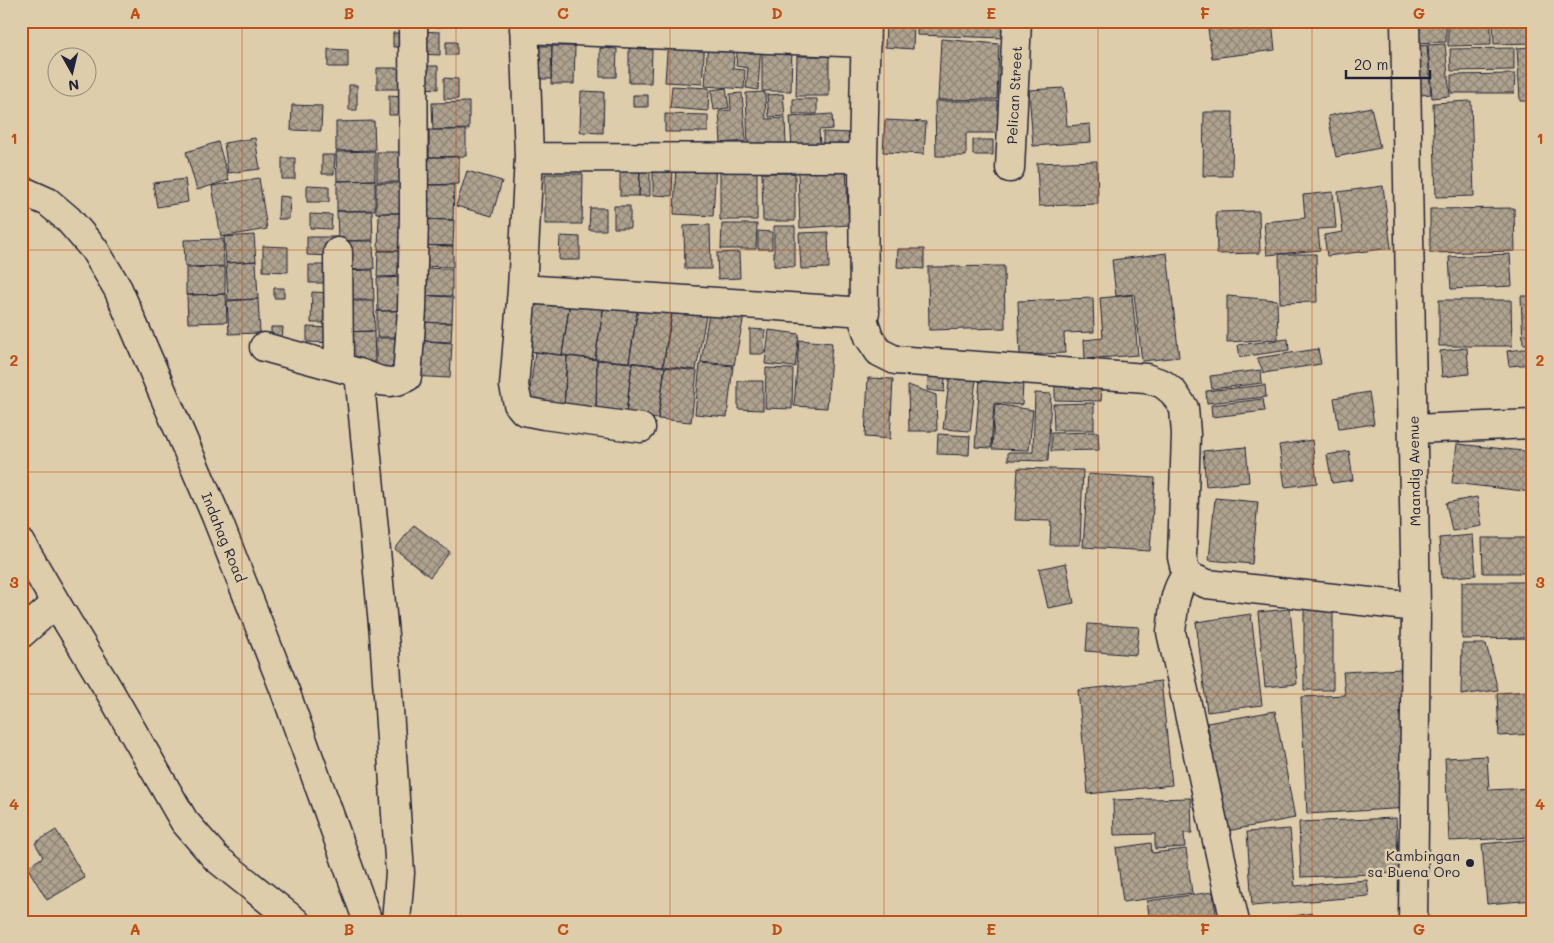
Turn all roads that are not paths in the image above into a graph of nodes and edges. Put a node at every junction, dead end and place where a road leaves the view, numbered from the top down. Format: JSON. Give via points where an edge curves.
{"nodes":[{"id":1,"x":413,"y":21,"type":"edge"},
{"id":2,"x":1017,"y":21,"type":"edge"},
{"id":3,"x":1405,"y":21,"type":"edge"},
{"id":4,"x":524,"y":25,"type":"edge"},
{"id":5,"x":866,"y":32,"type":"edge"},
{"id":6,"x":529,"y":157,"type":"junction"},
{"id":7,"x":863,"y":158,"type":"junction"},
{"id":8,"x":1010,"y":168,"type":"dead end"},
{"id":9,"x":21,"y":190,"type":"edge"},
{"id":10,"x":338,"y":252,"type":"dead end"},
{"id":11,"x":522,"y":289,"type":"junction"},
{"id":12,"x":865,"y":312,"type":"junction"},
{"id":13,"x":264,"y":348,"type":"dead end"},
{"id":14,"x":349,"y":370,"type":"junction"},
{"id":15,"x":1533,"y":424,"type":"edge"},
{"id":16,"x":641,"y":428,"type":"dead end"},
{"id":17,"x":1413,"y":429,"type":"junction"},
{"id":18,"x":21,"y":543,"type":"edge"},
{"id":19,"x":1186,"y":575,"type":"junction"},
{"id":20,"x":56,"y":603,"type":"junction"},
{"id":21,"x":1416,"y":607,"type":"junction"},
{"id":22,"x":21,"y":634,"type":"edge"},
{"id":23,"x":296,"y":922,"type":"edge"},
{"id":24,"x":368,"y":922,"type":"edge"},
{"id":25,"x":396,"y":922,"type":"edge"},
{"id":26,"x":1235,"y":922,"type":"edge"},
{"id":27,"x":1413,"y":922,"type":"edge"}],
"edges":[{"from":1,"to":14,"type":"street","via":[[414,205],[408,372],[404,379],[390,382]]},
{"from":2,"to":8,"type":"street","name":"Pelican Street"},
{"from":3,"to":17,"type":"street","name":"Maandig Avenue"},
{"from":4,"to":5,"type":"street"},
{"from":4,"to":6,"type":"street"},
{"from":5,"to":7,"type":"street"},
{"from":6,"to":7,"type":"street"},
{"from":6,"to":11,"type":"street"},
{"from":7,"to":12,"type":"street"},
{"from":9,"to":24,"type":"street","name":"Indahag Road","via":[[48,202],[68,219],[94,250],[118,289],[216,516],[285,691]]},
{"from":10,"to":14,"type":"street"},
{"from":11,"to":12,"type":"street"},
{"from":11,"to":16,"type":"street","via":[[514,386],[518,404],[524,411],[544,416]]},
{"from":12,"to":19,"type":"street","via":[[868,337],[879,352],[895,360],[1146,378],[1173,392],[1184,408],[1186,434],[1182,557]]},
{"from":13,"to":14,"type":"street"},
{"from":14,"to":25,"type":"street","via":[[384,635],[400,873]]},
{"from":15,"to":17,"type":"street"},
{"from":17,"to":21,"type":"street","name":"Maandig Avenue"},
{"from":18,"to":20,"type":"street"},
{"from":19,"to":21,"type":"street","via":[[1207,584]]},
{"from":19,"to":26,"type":"street","via":[[1178,587],[1171,632]]},
{"from":20,"to":22,"type":"street"},
{"from":20,"to":23,"type":"street","via":[[184,822],[216,858]]},
{"from":21,"to":27,"type":"street","name":"Maandig Avenue"}]}
